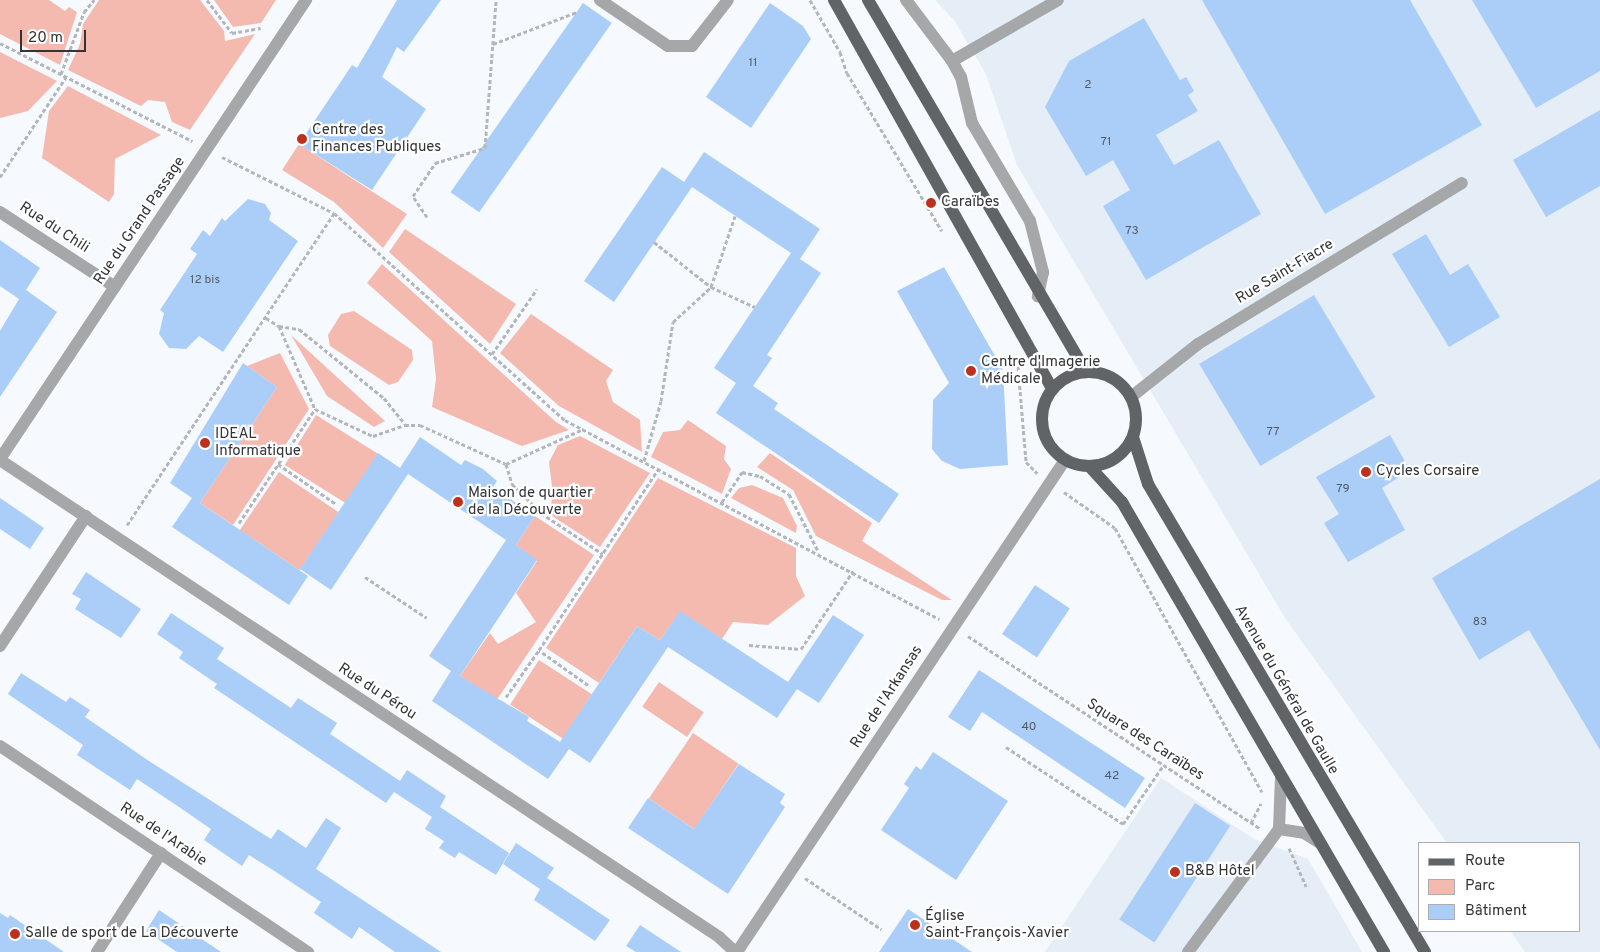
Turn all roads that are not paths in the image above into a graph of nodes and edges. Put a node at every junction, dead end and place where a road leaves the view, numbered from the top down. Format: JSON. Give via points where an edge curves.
{"nodes":[{"id":1,"x":306,"y":0,"type":"edge"},
{"id":2,"x":600,"y":0,"type":"edge"},
{"id":3,"x":728,"y":0,"type":"edge"},
{"id":4,"x":834,"y":0,"type":"edge"},
{"id":5,"x":868,"y":0,"type":"edge"},
{"id":6,"x":906,"y":0,"type":"edge"},
{"id":7,"x":1058,"y":0,"type":"edge"},
{"id":8,"x":952,"y":61,"type":"junction"},
{"id":9,"x":1462,"y":183,"type":"dead end"},
{"id":10,"x":0,"y":212,"type":"edge"},
{"id":11,"x":115,"y":287,"type":"junction"},
{"id":12,"x":1038,"y":296,"type":"junction"},
{"id":13,"x":1086,"y":372,"type":"junction"},
{"id":14,"x":1052,"y":389,"type":"junction"},
{"id":15,"x":1131,"y":396,"type":"junction"},
{"id":16,"x":1133,"y":438,"type":"junction"},
{"id":17,"x":0,"y":459,"type":"edge"},
{"id":18,"x":1064,"y":460,"type":"junction"},
{"id":19,"x":1090,"y":467,"type":"junction"},
{"id":20,"x":86,"y":516,"type":"junction"},
{"id":21,"x":0,"y":646,"type":"edge"},
{"id":22,"x":0,"y":746,"type":"edge"},
{"id":23,"x":1281,"y":777,"type":"junction"},
{"id":24,"x":1276,"y":833,"type":"junction"},
{"id":25,"x":1320,"y":843,"type":"junction"},
{"id":26,"x":162,"y":853,"type":"junction"},
{"id":27,"x":97,"y":952,"type":"edge"},
{"id":28,"x":308,"y":952,"type":"edge"},
{"id":29,"x":736,"y":952,"type":"edge"},
{"id":30,"x":1188,"y":952,"type":"edge"},
{"id":31,"x":1384,"y":952,"type":"edge"},
{"id":32,"x":1424,"y":952,"type":"edge"}],
"edges":[{"from":1,"to":11,"type":"street","name":"Rue du Grand Passage"},
{"from":2,"to":3,"type":"street","via":[[668,46],[692,46]]},
{"from":4,"to":14,"type":"main road"},
{"from":5,"to":12,"type":"main road"},
{"from":6,"to":8,"type":"street"},
{"from":7,"to":8,"type":"street"},
{"from":8,"to":12,"type":"street","via":[[961,77],[972,123],[1032,229],[1043,272]]},
{"from":9,"to":15,"type":"street","name":"Rue Saint-Fiacre","via":[[1198,344]]},
{"from":10,"to":11,"type":"street","name":"Rue du Chili"},
{"from":11,"to":17,"type":"street","name":"Rue du Grand Passage"},
{"from":12,"to":13,"type":"main road"},
{"from":13,"to":14,"type":"main road"},
{"from":13,"to":15,"type":"main road","via":[[1108,375]]},
{"from":14,"to":18,"type":"main road","via":[[1044,407],[1042,427],[1046,440]]},
{"from":15,"to":16,"type":"main road","via":[[1137,417]]},
{"from":16,"to":19,"type":"main road","via":[[1116,458]]},
{"from":16,"to":32,"type":"main road","name":"Avenue du Général de Gaulle","via":[[1151,489]]},
{"from":17,"to":20,"type":"street","name":"Rue du Pérou"},
{"from":18,"to":19,"type":"main road"},
{"from":18,"to":29,"type":"street","name":"Rue de l'Arkansas"},
{"from":19,"to":23,"type":"main road","via":[[1122,502]]},
{"from":20,"to":21,"type":"street"},
{"from":20,"to":29,"type":"street","name":"Rue du Pérou"},
{"from":22,"to":26,"type":"street","name":"Rue de l'Arabie"},
{"from":23,"to":24,"type":"street"},
{"from":23,"to":25,"type":"main road"},
{"from":24,"to":25,"type":"street","via":[[1304,833]]},
{"from":24,"to":30,"type":"street"},
{"from":25,"to":31,"type":"main road"},
{"from":26,"to":27,"type":"street"},
{"from":26,"to":28,"type":"street","name":"Rue de l'Arabie"}]}
